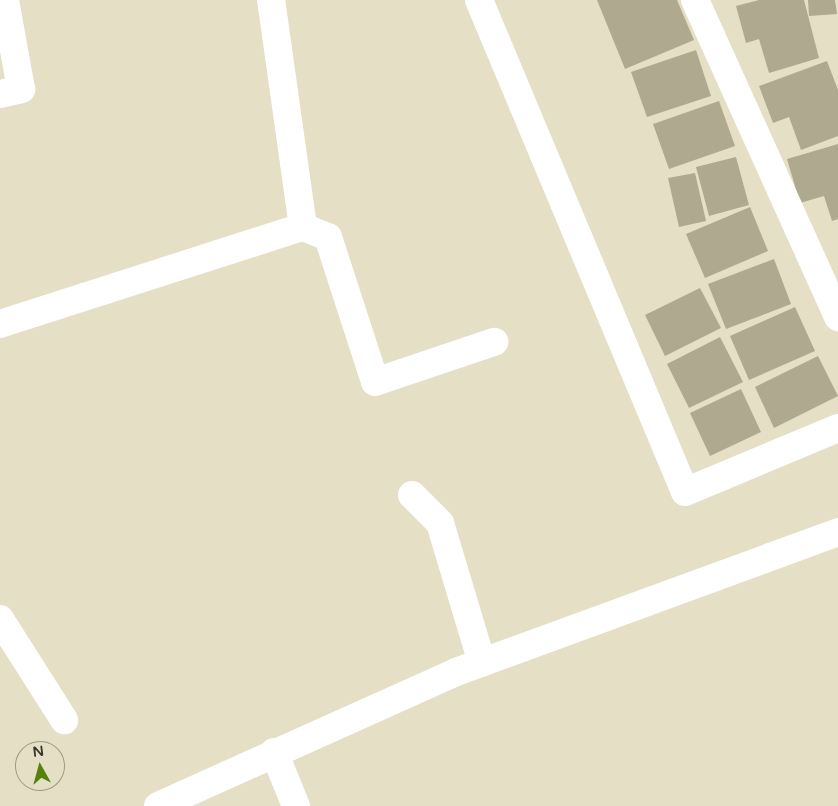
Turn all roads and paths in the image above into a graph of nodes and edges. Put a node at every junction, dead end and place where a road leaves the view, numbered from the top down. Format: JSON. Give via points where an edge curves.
{"nodes":[{"id":1,"x":5,"y":0,"type":"edge"},
{"id":2,"x":271,"y":0,"type":"edge"},
{"id":3,"x":480,"y":0,"type":"edge"},
{"id":4,"x":695,"y":0,"type":"edge"},
{"id":5,"x":0,"y":94,"type":"edge"},
{"id":6,"x":303,"y":227,"type":"junction"},
{"id":7,"x":838,"y":317,"type":"edge"},
{"id":8,"x":0,"y":324,"type":"edge"},
{"id":9,"x":494,"y":342,"type":"dead end"},
{"id":10,"x":838,"y":428,"type":"edge"},
{"id":11,"x":412,"y":495,"type":"dead end"},
{"id":12,"x":838,"y":532,"type":"edge"},
{"id":13,"x":0,"y":619,"type":"edge"},
{"id":14,"x":482,"y":663,"type":"junction"},
{"id":15,"x":64,"y":720,"type":"dead end"},
{"id":16,"x":274,"y":752,"type":"junction"},
{"id":17,"x":166,"y":804,"type":"edge"},
{"id":18,"x":296,"y":806,"type":"edge"}],
"edges":[{"from":1,"to":5,"type":"street","via":[[21,89]]},
{"from":2,"to":6,"type":"street"},
{"from":3,"to":10,"type":"street","via":[[685,492]]},
{"from":4,"to":7,"type":"street"},
{"from":6,"to":8,"type":"street"},
{"from":6,"to":9,"type":"street","via":[[328,237],[375,382]]},
{"from":11,"to":14,"type":"street","via":[[440,523]]},
{"from":12,"to":14,"type":"street"},
{"from":13,"to":15,"type":"street"},
{"from":14,"to":16,"type":"street"},
{"from":16,"to":17,"type":"street"},
{"from":16,"to":18,"type":"street"}]}
